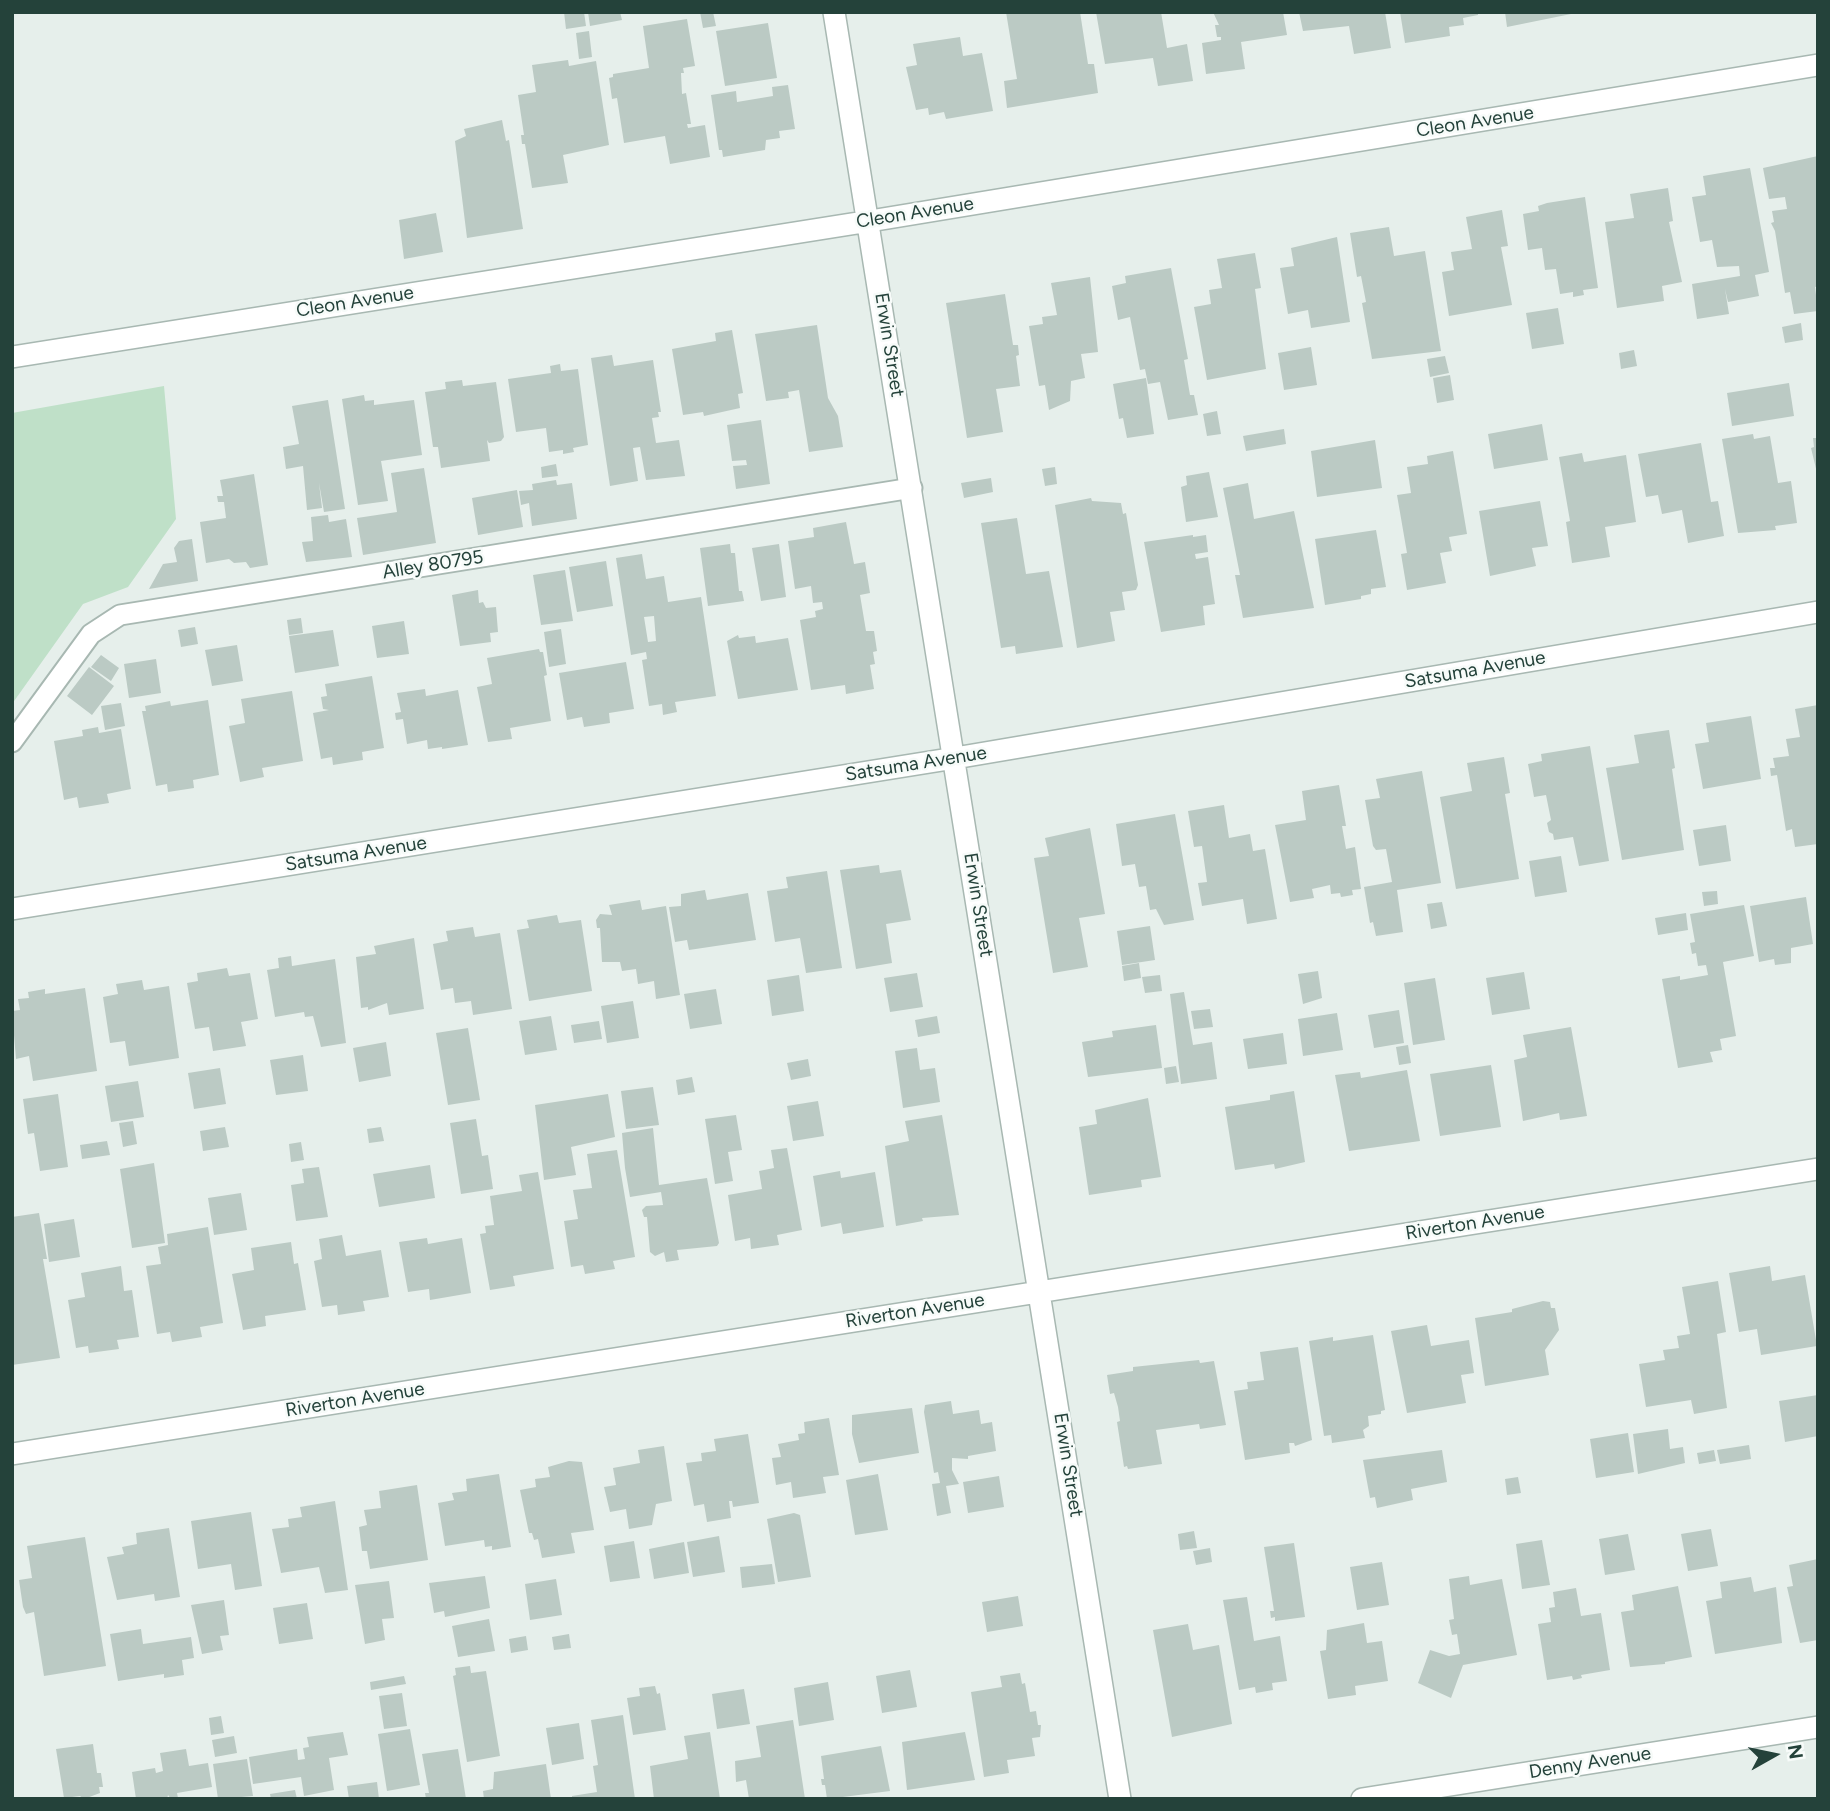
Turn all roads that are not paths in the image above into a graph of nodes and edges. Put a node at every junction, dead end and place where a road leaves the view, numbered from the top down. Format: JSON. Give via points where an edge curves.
{"nodes":[{"id":1,"x":834,"y":12,"type":"edge"},
{"id":2,"x":1818,"y":65,"type":"edge"},
{"id":3,"x":870,"y":221,"type":"junction"},
{"id":4,"x":12,"y":357,"type":"edge"},
{"id":5,"x":912,"y":488,"type":"junction"},
{"id":6,"x":1818,"y":612,"type":"edge"},
{"id":7,"x":12,"y":742,"type":"edge"},
{"id":8,"x":955,"y":758,"type":"junction"},
{"id":9,"x":12,"y":909,"type":"edge"},
{"id":10,"x":1818,"y":1169,"type":"edge"},
{"id":11,"x":1041,"y":1292,"type":"junction"},
{"id":12,"x":12,"y":1454,"type":"edge"},
{"id":13,"x":1818,"y":1727,"type":"edge"},
{"id":14,"x":1120,"y":1799,"type":"edge"},
{"id":15,"x":1362,"y":1799,"type":"edge"}],
"edges":[{"from":1,"to":3,"type":"street","name":"Erwin Street"},
{"from":2,"to":3,"type":"street","name":"Cleon Avenue"},
{"from":3,"to":4,"type":"street","name":"Cleon Avenue"},
{"from":3,"to":5,"type":"street","name":"Erwin Street"},
{"from":5,"to":7,"type":"lane","name":"Alley 80795","via":[[120,615],[91,634]]},
{"from":5,"to":8,"type":"street","name":"Erwin Street"},
{"from":6,"to":8,"type":"street","name":"Satsuma Avenue"},
{"from":8,"to":9,"type":"street","name":"Satsuma Avenue"},
{"from":8,"to":11,"type":"street","name":"Erwin Street"},
{"from":10,"to":11,"type":"street","name":"Riverton Avenue"},
{"from":11,"to":12,"type":"street","name":"Riverton Avenue"},
{"from":11,"to":14,"type":"street","name":"Erwin Street"},
{"from":13,"to":15,"type":"street","name":"Denny Avenue"}]}
